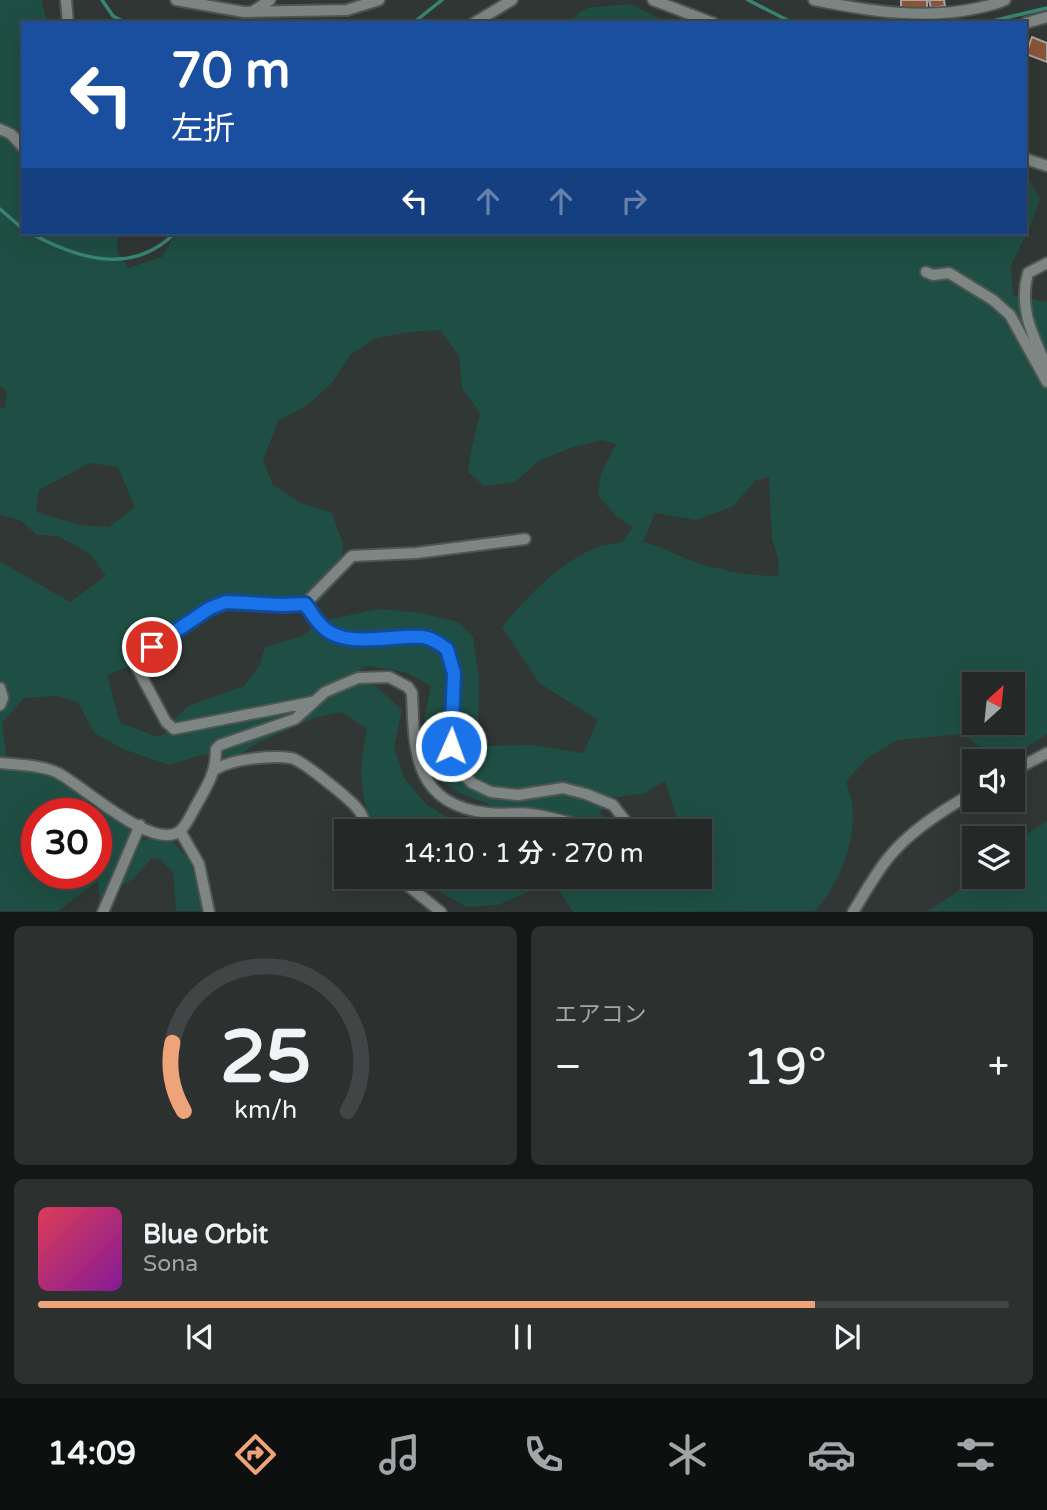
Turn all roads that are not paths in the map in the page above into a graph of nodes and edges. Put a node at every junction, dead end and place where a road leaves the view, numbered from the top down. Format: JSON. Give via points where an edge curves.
{"nodes":[{"id":1,"x":66,"y":0,"type":"edge"},
{"id":2,"x":176,"y":0,"type":"edge"},
{"id":3,"x":270,"y":0,"type":"edge"},
{"id":4,"x":379,"y":0,"type":"edge"},
{"id":5,"x":512,"y":0,"type":"edge"},
{"id":6,"x":653,"y":0,"type":"edge"},
{"id":7,"x":814,"y":0,"type":"edge"},
{"id":8,"x":1005,"y":0,"type":"edge"},
{"id":9,"x":969,"y":10,"type":"junction"},
{"id":10,"x":252,"y":12,"type":"junction"},
{"id":11,"x":1047,"y":17,"type":"edge"},
{"id":12,"x":68,"y":21,"type":"edge"},
{"id":13,"x":477,"y":21,"type":"edge"},
{"id":14,"x":708,"y":21,"type":"edge"},
{"id":15,"x":971,"y":21,"type":"edge"},
{"id":16,"x":1027,"y":23,"type":"edge"},
{"id":17,"x":0,"y":129,"type":"edge"},
{"id":18,"x":21,"y":144,"type":"edge"},
{"id":19,"x":1027,"y":159,"type":"edge"},
{"id":20,"x":1047,"y":166,"type":"edge"},
{"id":21,"x":1047,"y":263,"type":"edge"},
{"id":22,"x":926,"y":272,"type":"dead end"},
{"id":23,"x":1047,"y":367,"type":"edge"},
{"id":24,"x":1047,"y":382,"type":"edge"},
{"id":25,"x":525,"y":539,"type":"dead end"},
{"id":26,"x":305,"y":604,"type":"junction"},
{"id":27,"x":0,"y":688,"type":"edge"},
{"id":28,"x":315,"y":701,"type":"junction"},
{"id":29,"x":0,"y":705,"type":"edge"},
{"id":30,"x":1047,"y":753,"type":"edge"},
{"id":31,"x":0,"y":763,"type":"edge"},
{"id":32,"x":1025,"y":765,"type":"edge"},
{"id":33,"x":216,"y":769,"type":"junction"},
{"id":34,"x":962,"y":800,"type":"edge"},
{"id":35,"x":364,"y":819,"type":"edge"},
{"id":36,"x":550,"y":819,"type":"edge"},
{"id":37,"x":624,"y":819,"type":"edge"},
{"id":38,"x":140,"y":825,"type":"junction"},
{"id":39,"x":180,"y":831,"type":"junction"},
{"id":40,"x":412,"y":889,"type":"edge"},
{"id":41,"x":103,"y":912,"type":"edge"},
{"id":42,"x":209,"y":912,"type":"edge"},
{"id":43,"x":441,"y":912,"type":"edge"},
{"id":44,"x":853,"y":912,"type":"edge"}],
"edges":[{"from":1,"to":12,"type":"street"},
{"from":2,"to":10,"type":"street"},
{"from":3,"to":10,"type":"street"},
{"from":4,"to":10,"type":"street","via":[[347,10]]},
{"from":5,"to":13,"type":"street"},
{"from":6,"to":14,"type":"street"},
{"from":7,"to":9,"type":"street","via":[[863,10],[931,14]]},
{"from":8,"to":9,"type":"street"},
{"from":9,"to":15,"type":"street"},
{"from":11,"to":16,"type":"street"},
{"from":17,"to":18,"type":"street"},
{"from":19,"to":20,"type":"street"},
{"from":21,"to":23,"type":"street","via":[[1028,273],[1024,289],[1024,311]]},
{"from":22,"to":24,"type":"street","via":[[949,273],[1010,315]]},
{"from":25,"to":26,"type":"street","via":[[416,554],[352,556]]},
{"from":26,"to":28,"type":"street","via":[[226,602],[138,654],[135,664],[174,729]]},
{"from":26,"to":37,"type":"street","via":[[323,628],[340,637],[424,637],[447,649],[454,673],[451,746],[456,764],[472,783],[491,792],[518,795],[563,789],[586,794],[613,805]]},
{"from":27,"to":29,"type":"street"},
{"from":28,"to":33,"type":"street","via":[[295,719],[220,745]]},
{"from":28,"to":36,"type":"street","via":[[331,688],[358,678],[389,677],[412,693],[414,745],[431,787],[470,810]]},
{"from":30,"to":32,"type":"street"},
{"from":31,"to":38,"type":"street","via":[[54,771]]},
{"from":33,"to":35,"type":"street","via":[[228,761],[292,758],[335,788]]},
{"from":33,"to":39,"type":"street"},
{"from":34,"to":44,"type":"street","via":[[901,844]]},
{"from":38,"to":39,"type":"street","via":[[166,836]]},
{"from":38,"to":41,"type":"street"},
{"from":39,"to":42,"type":"street","via":[[200,863]]},
{"from":40,"to":43,"type":"street"}]}
